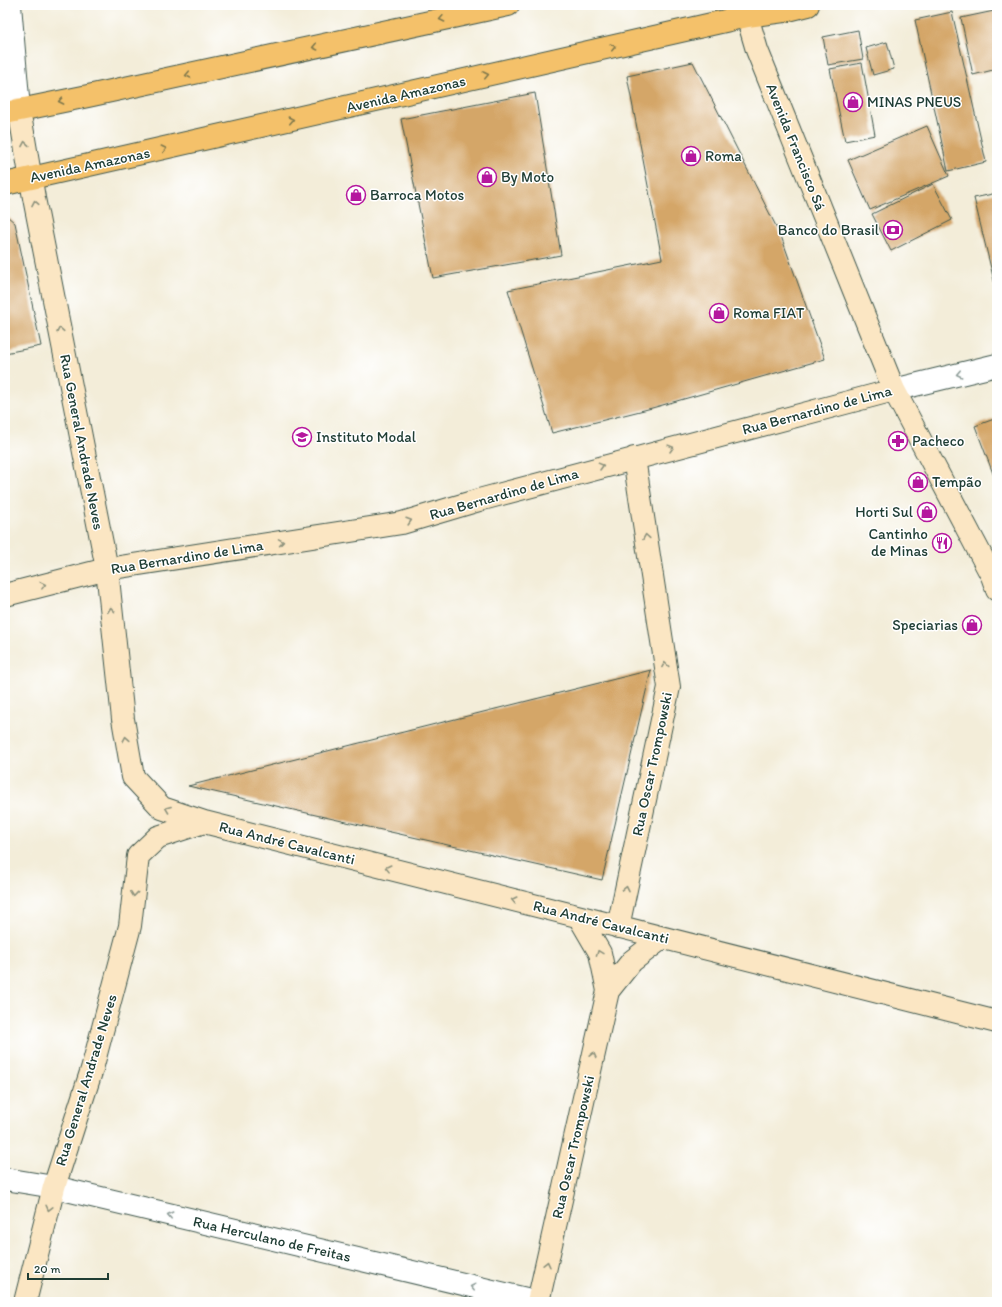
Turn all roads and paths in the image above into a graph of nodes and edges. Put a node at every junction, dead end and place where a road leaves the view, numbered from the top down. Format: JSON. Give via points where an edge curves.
{"nodes":[{"id":1,"x":10,"y":5,"type":"edge"},
{"id":2,"x":508,"y":5,"type":"edge"},
{"id":3,"x":808,"y":5,"type":"edge"},
{"id":4,"x":746,"y":11,"type":"edge"},
{"id":5,"x":12,"y":111,"type":"edge"},
{"id":6,"x":31,"y":178,"type":"junction"},
{"id":7,"x":5,"y":184,"type":"edge"},
{"id":8,"x":997,"y":365,"type":"edge"},
{"id":9,"x":894,"y":390,"type":"junction"},
{"id":10,"x":634,"y":458,"type":"junction"},
{"id":11,"x":107,"y":569,"type":"junction"},
{"id":12,"x":995,"y":582,"type":"edge"},
{"id":13,"x":5,"y":595,"type":"edge"},
{"id":14,"x":133,"y":777,"type":"joint"},
{"id":15,"x":204,"y":822,"type":"junction"},
{"id":16,"x":138,"y":856,"type":"joint"},
{"id":17,"x":579,"y":917,"type":"junction"},
{"id":18,"x":618,"y":927,"type":"junction"},
{"id":19,"x":662,"y":938,"type":"junction"},
{"id":20,"x":608,"y":991,"type":"junction"},
{"id":21,"x":997,"y":1022,"type":"edge"},
{"id":22,"x":5,"y":1179,"type":"edge"},
{"id":23,"x":54,"y":1187,"type":"junction"},
{"id":24,"x":25,"y":1302,"type":"edge"},
{"id":25,"x":538,"y":1302,"type":"edge"}],
"edges":[{"from":1,"to":5,"type":"street"},
{"from":2,"to":5,"type":"main road","one_way":true},
{"from":3,"to":4,"type":"main road","name":"Avenida Amazonas","via":[[784,11]]},
{"from":6,"to":4,"type":"main road","name":"Avenida Amazonas","one_way":true},
{"from":4,"to":9,"type":"street","name":"Avenida Francisco Sá","via":[[757,50]]},
{"from":6,"to":5,"type":"street","name":"Rua General Andrade Neves","one_way":true},
{"from":6,"to":7,"type":"main road","name":"Avenida Amazonas"},
{"from":11,"to":6,"type":"street","name":"Rua General Andrade Neves","one_way":true},
{"from":8,"to":9,"type":"street","name":"Rua Bernardino de Lima","one_way":true},
{"from":10,"to":9,"type":"street","name":"Rua Bernardino de Lima","one_way":true},
{"from":9,"to":12,"type":"street","name":"Avenida Francisco Sá"},
{"from":11,"to":10,"type":"street","name":"Rua Bernardino de Lima","one_way":true,"via":[[402,523]]},
{"from":18,"to":10,"type":"street","name":"Rua Oscar Trompowski","one_way":true,"via":[[669,687]]},
{"from":13,"to":11,"type":"street","name":"Rua Bernardino de Lima","one_way":true},
{"from":14,"to":11,"type":"street","name":"Rua General Andrade Neves","one_way":true,"via":[[123,719]]},
{"from":15,"to":14,"type":"street","name":"Rua André Cavalcanti","one_way":true,"via":[[162,808]]},
{"from":15,"to":16,"type":"street","name":"Rua André Cavalcanti","via":[[158,837]]},
{"from":17,"to":15,"type":"street","name":"Rua André Cavalcanti","one_way":true},
{"from":16,"to":23,"type":"street","name":"Rua General Andrade Neves","one_way":true,"via":[[130,926],[92,1069]]},
{"from":17,"to":18,"type":"street","name":"Rua André Cavalcanti"},
{"from":20,"to":17,"type":"street","name":"Rua Oscar Trompowski","one_way":true,"via":[[600,953]]},
{"from":18,"to":19,"type":"street","name":"Rua André Cavalcanti"},
{"from":19,"to":20,"type":"street","name":"Rua Oscar Trompowski","via":[[632,961]]},
{"from":19,"to":21,"type":"street","name":"Rua André Cavalcanti"},
{"from":25,"to":20,"type":"street","name":"Rua Oscar Trompowski","one_way":true},
{"from":22,"to":23,"type":"street","name":"Rua Herculano de Freitas"},
{"from":23,"to":24,"type":"street","name":"Rua General Andrade Neves","one_way":true},
{"from":25,"to":23,"type":"street","name":"Rua Herculano de Freitas","one_way":true}]}
